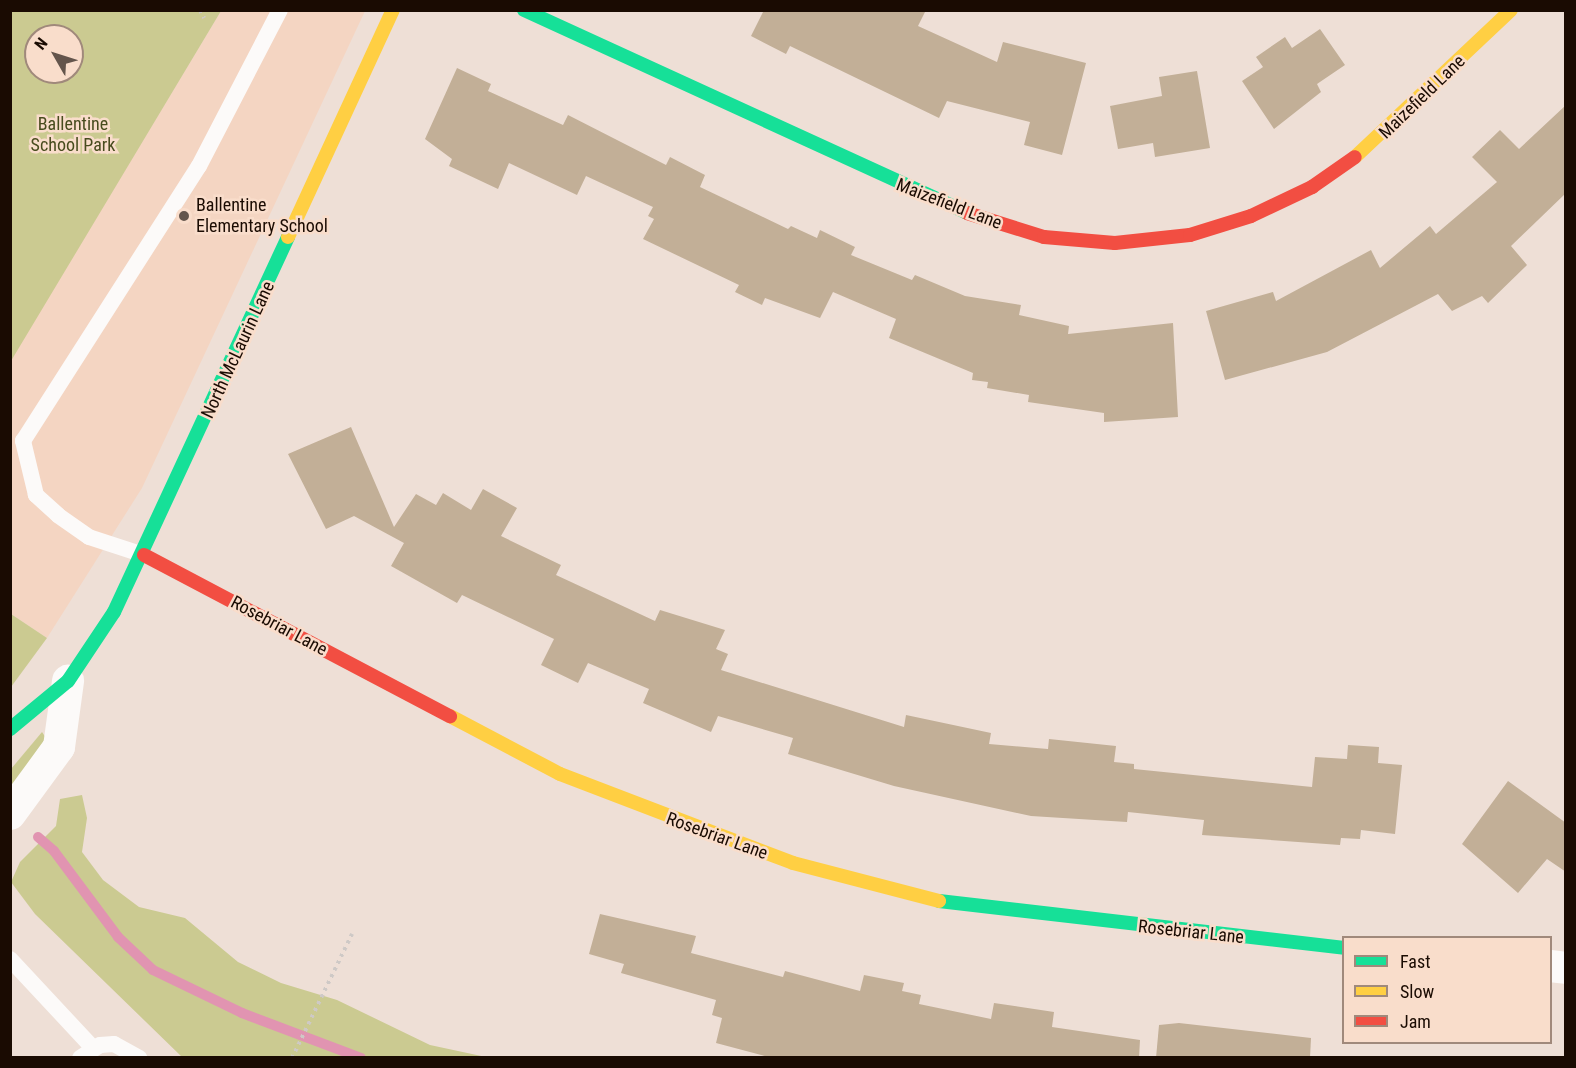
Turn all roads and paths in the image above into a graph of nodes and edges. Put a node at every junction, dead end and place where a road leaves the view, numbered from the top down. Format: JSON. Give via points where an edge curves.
{"nodes":[{"id":1,"x":200,"y":10,"type":"edge"},
{"id":2,"x":280,"y":10,"type":"edge"},
{"id":3,"x":393,"y":10,"type":"edge"},
{"id":4,"x":524,"y":10,"type":"edge"},
{"id":5,"x":1511,"y":10,"type":"edge"},
{"id":6,"x":204,"y":18,"type":"dead end"},
{"id":7,"x":144,"y":555,"type":"junction"},
{"id":8,"x":68,"y":681,"type":"junction"},
{"id":9,"x":10,"y":729,"type":"edge"},
{"id":10,"x":10,"y":814,"type":"edge"},
{"id":11,"x":352,"y":934,"type":"dead end"},
{"id":12,"x":1342,"y":948,"type":"edge"},
{"id":13,"x":10,"y":959,"type":"edge"},
{"id":14,"x":86,"y":1053,"type":"edge"},
{"id":15,"x":139,"y":1058,"type":"edge"},
{"id":16,"x":292,"y":1058,"type":"edge"}],
"edges":[{"from":1,"to":6,"type":"path"},
{"from":2,"to":7,"type":"lane","via":[[200,166],[22,441],[36,495],[89,537]]},
{"from":3,"to":7,"type":"street","name":"North McLaurin Lane"},
{"from":4,"to":5,"type":"street","name":"Maizefield Lane","via":[[979,219],[1044,237],[1115,243],[1190,235],[1251,216],[1312,187],[1370,147]]},
{"from":7,"to":8,"type":"street","name":"North McLaurin Lane"},
{"from":7,"to":12,"type":"street","name":"Rosebriar Lane","via":[[560,774],[793,863],[938,900]]},
{"from":8,"to":9,"type":"street","name":"North McLaurin Lane"},
{"from":8,"to":10,"type":"street","name":"North McLaurin Lane","via":[[59,747]]},
{"from":11,"to":16,"type":"path"},
{"from":13,"to":14,"type":"lane"},
{"from":14,"to":15,"type":"lane","via":[[114,1044]]}]}
